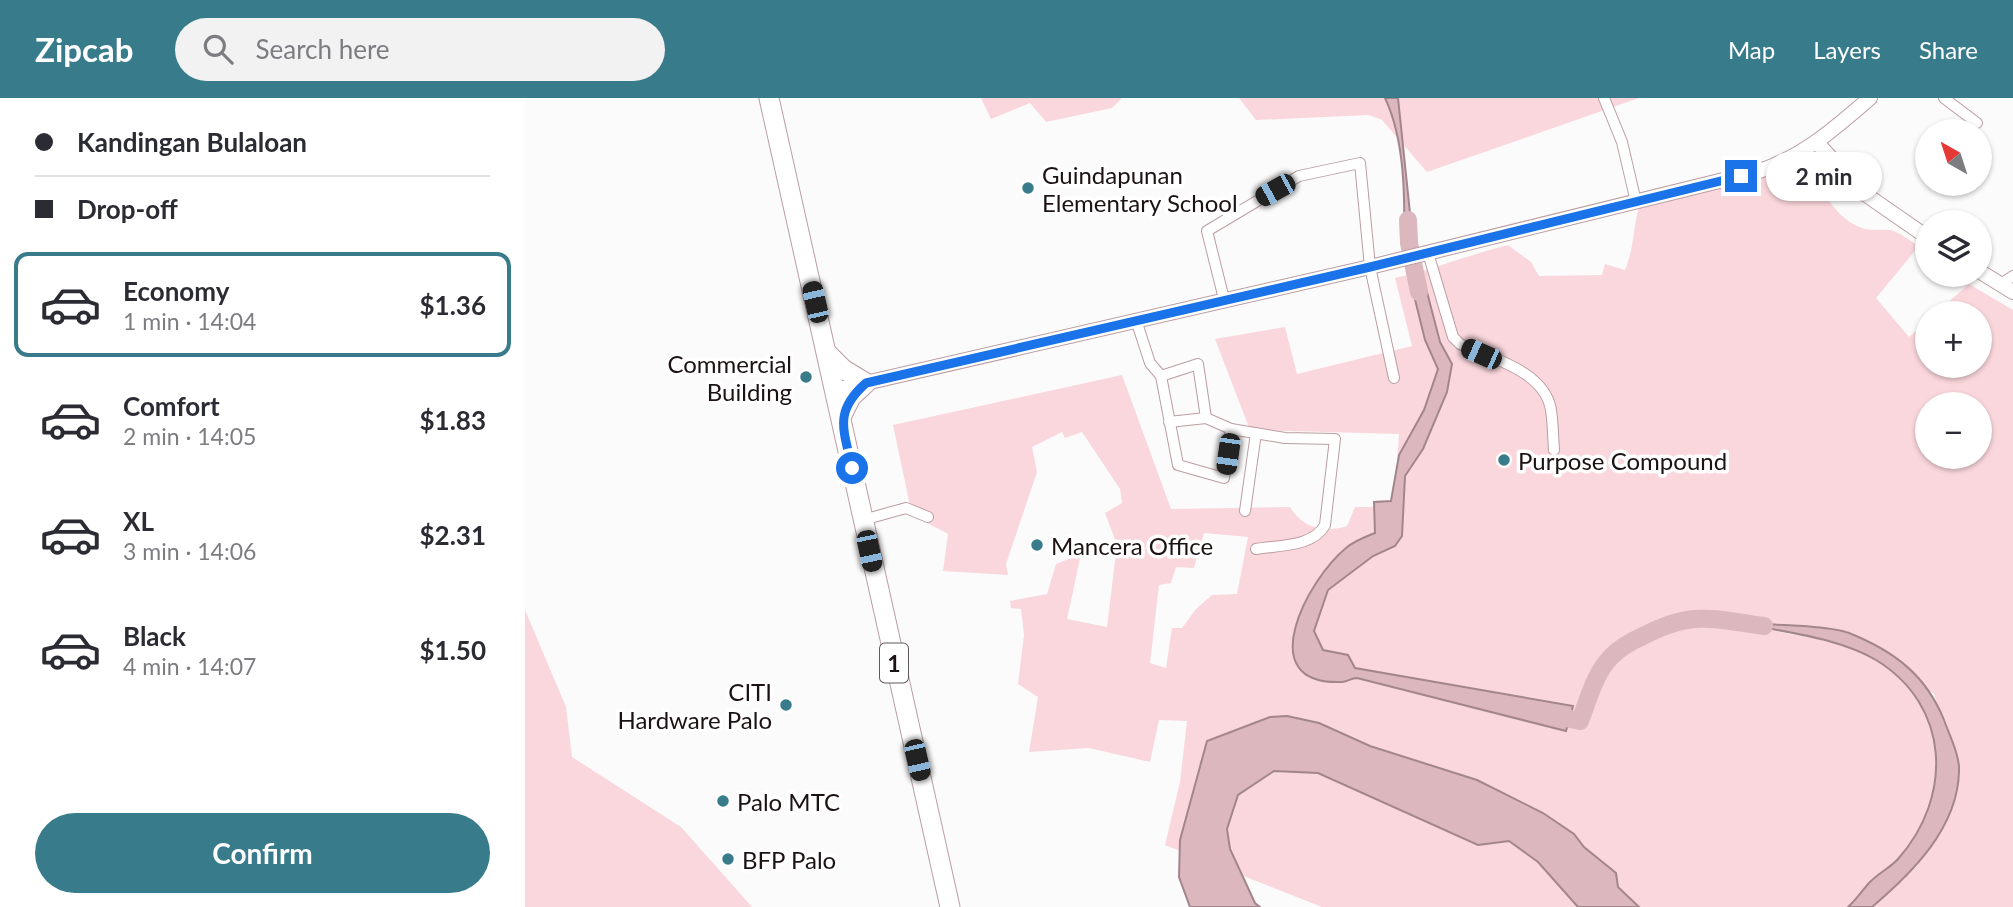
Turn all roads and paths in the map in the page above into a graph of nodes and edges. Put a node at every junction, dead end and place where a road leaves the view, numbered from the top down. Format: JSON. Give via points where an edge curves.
{"nodes":[{"id":1,"x":769,"y":98,"type":"edge"},
{"id":2,"x":1604,"y":98,"type":"edge"},
{"id":3,"x":1870,"y":98,"type":"edge"},
{"id":4,"x":1944,"y":98,"type":"edge"},
{"id":5,"x":1972,"y":119,"type":"edge"},
{"id":6,"x":1817,"y":143,"type":"junction"},
{"id":7,"x":1801,"y":153,"type":"junction"},
{"id":8,"x":1765,"y":169,"type":"junction"},
{"id":9,"x":1812,"y":170,"type":"junction"},
{"id":10,"x":1865,"y":194,"type":"junction"},
{"id":11,"x":1636,"y":202,"type":"junction"},
{"id":12,"x":1915,"y":229,"type":"edge"},
{"id":13,"x":1425,"y":253,"type":"junction"},
{"id":14,"x":1370,"y":267,"type":"junction"},
{"id":15,"x":1992,"y":277,"type":"edge"},
{"id":16,"x":2009,"y":284,"type":"edge"},
{"id":17,"x":1224,"y":299,"type":"junction"},
{"id":18,"x":1136,"y":320,"type":"junction"},
{"id":19,"x":827,"y":354,"type":"junction"},
{"id":20,"x":1161,"y":376,"type":"junction"},
{"id":21,"x":1394,"y":379,"type":"dead end"},
{"id":22,"x":866,"y":383,"type":"junction"},
{"id":23,"x":835,"y":390,"type":"junction"},
{"id":24,"x":841,"y":417,"type":"junction"},
{"id":25,"x":1206,"y":418,"type":"junction"},
{"id":26,"x":1169,"y":422,"type":"junction"},
{"id":27,"x":1231,"y":429,"type":"junction"},
{"id":28,"x":1256,"y":433,"type":"junction"},
{"id":29,"x":1554,"y":450,"type":"dead end"},
{"id":30,"x":1245,"y":511,"type":"dead end"},
{"id":31,"x":928,"y":517,"type":"dead end"},
{"id":32,"x":863,"y":520,"type":"junction"},
{"id":33,"x":1256,"y":549,"type":"dead end"},
{"id":34,"x":950,"y":907,"type":"edge"}],
"edges":[{"from":1,"to":19,"type":"highway","number":"1"},
{"from":2,"to":11,"type":"street","via":[[1622,142]]},
{"from":3,"to":6,"type":"main road"},
{"from":4,"to":5,"type":"street"},
{"from":6,"to":7,"type":"main road"},
{"from":6,"to":10,"type":"main road"},
{"from":7,"to":8,"type":"main road"},
{"from":7,"to":9,"type":"main road","via":[[1798,162]]},
{"from":8,"to":9,"type":"main road"},
{"from":8,"to":11,"type":"main road"},
{"from":9,"to":10,"type":"main road"},
{"from":10,"to":12,"type":"main road"},
{"from":11,"to":13,"type":"main road"},
{"from":13,"to":14,"type":"main road"},
{"from":13,"to":29,"type":"street","via":[[1459,344],[1524,373],[1541,388],[1551,407]]},
{"from":14,"to":17,"type":"main road"},
{"from":14,"to":17,"type":"street","via":[[1360,163],[1299,176],[1207,231]]},
{"from":14,"to":21,"type":"street"},
{"from":15,"to":16,"type":"main road"},
{"from":17,"to":18,"type":"main road"},
{"from":18,"to":20,"type":"street","via":[[1150,363]]},
{"from":18,"to":22,"type":"main road"},
{"from":19,"to":22,"type":"highway"},
{"from":19,"to":23,"type":"highway","number":"1"},
{"from":20,"to":25,"type":"street","via":[[1198,364]]},
{"from":20,"to":26,"type":"street"},
{"from":22,"to":23,"type":"main road"},
{"from":22,"to":24,"type":"highway","via":[[851,397]]},
{"from":23,"to":24,"type":"highway","number":"1"},
{"from":24,"to":32,"type":"highway","number":"1"},
{"from":25,"to":26,"type":"street"},
{"from":25,"to":27,"type":"street"},
{"from":26,"to":27,"type":"street","via":[[1178,465],[1224,478]]},
{"from":27,"to":28,"type":"street"},
{"from":28,"to":30,"type":"street"},
{"from":28,"to":33,"type":"street","via":[[1335,439],[1325,525],[1320,534],[1311,540]]},
{"from":31,"to":32,"type":"street","via":[[906,508]]},
{"from":32,"to":34,"type":"highway","number":"1"}]}
